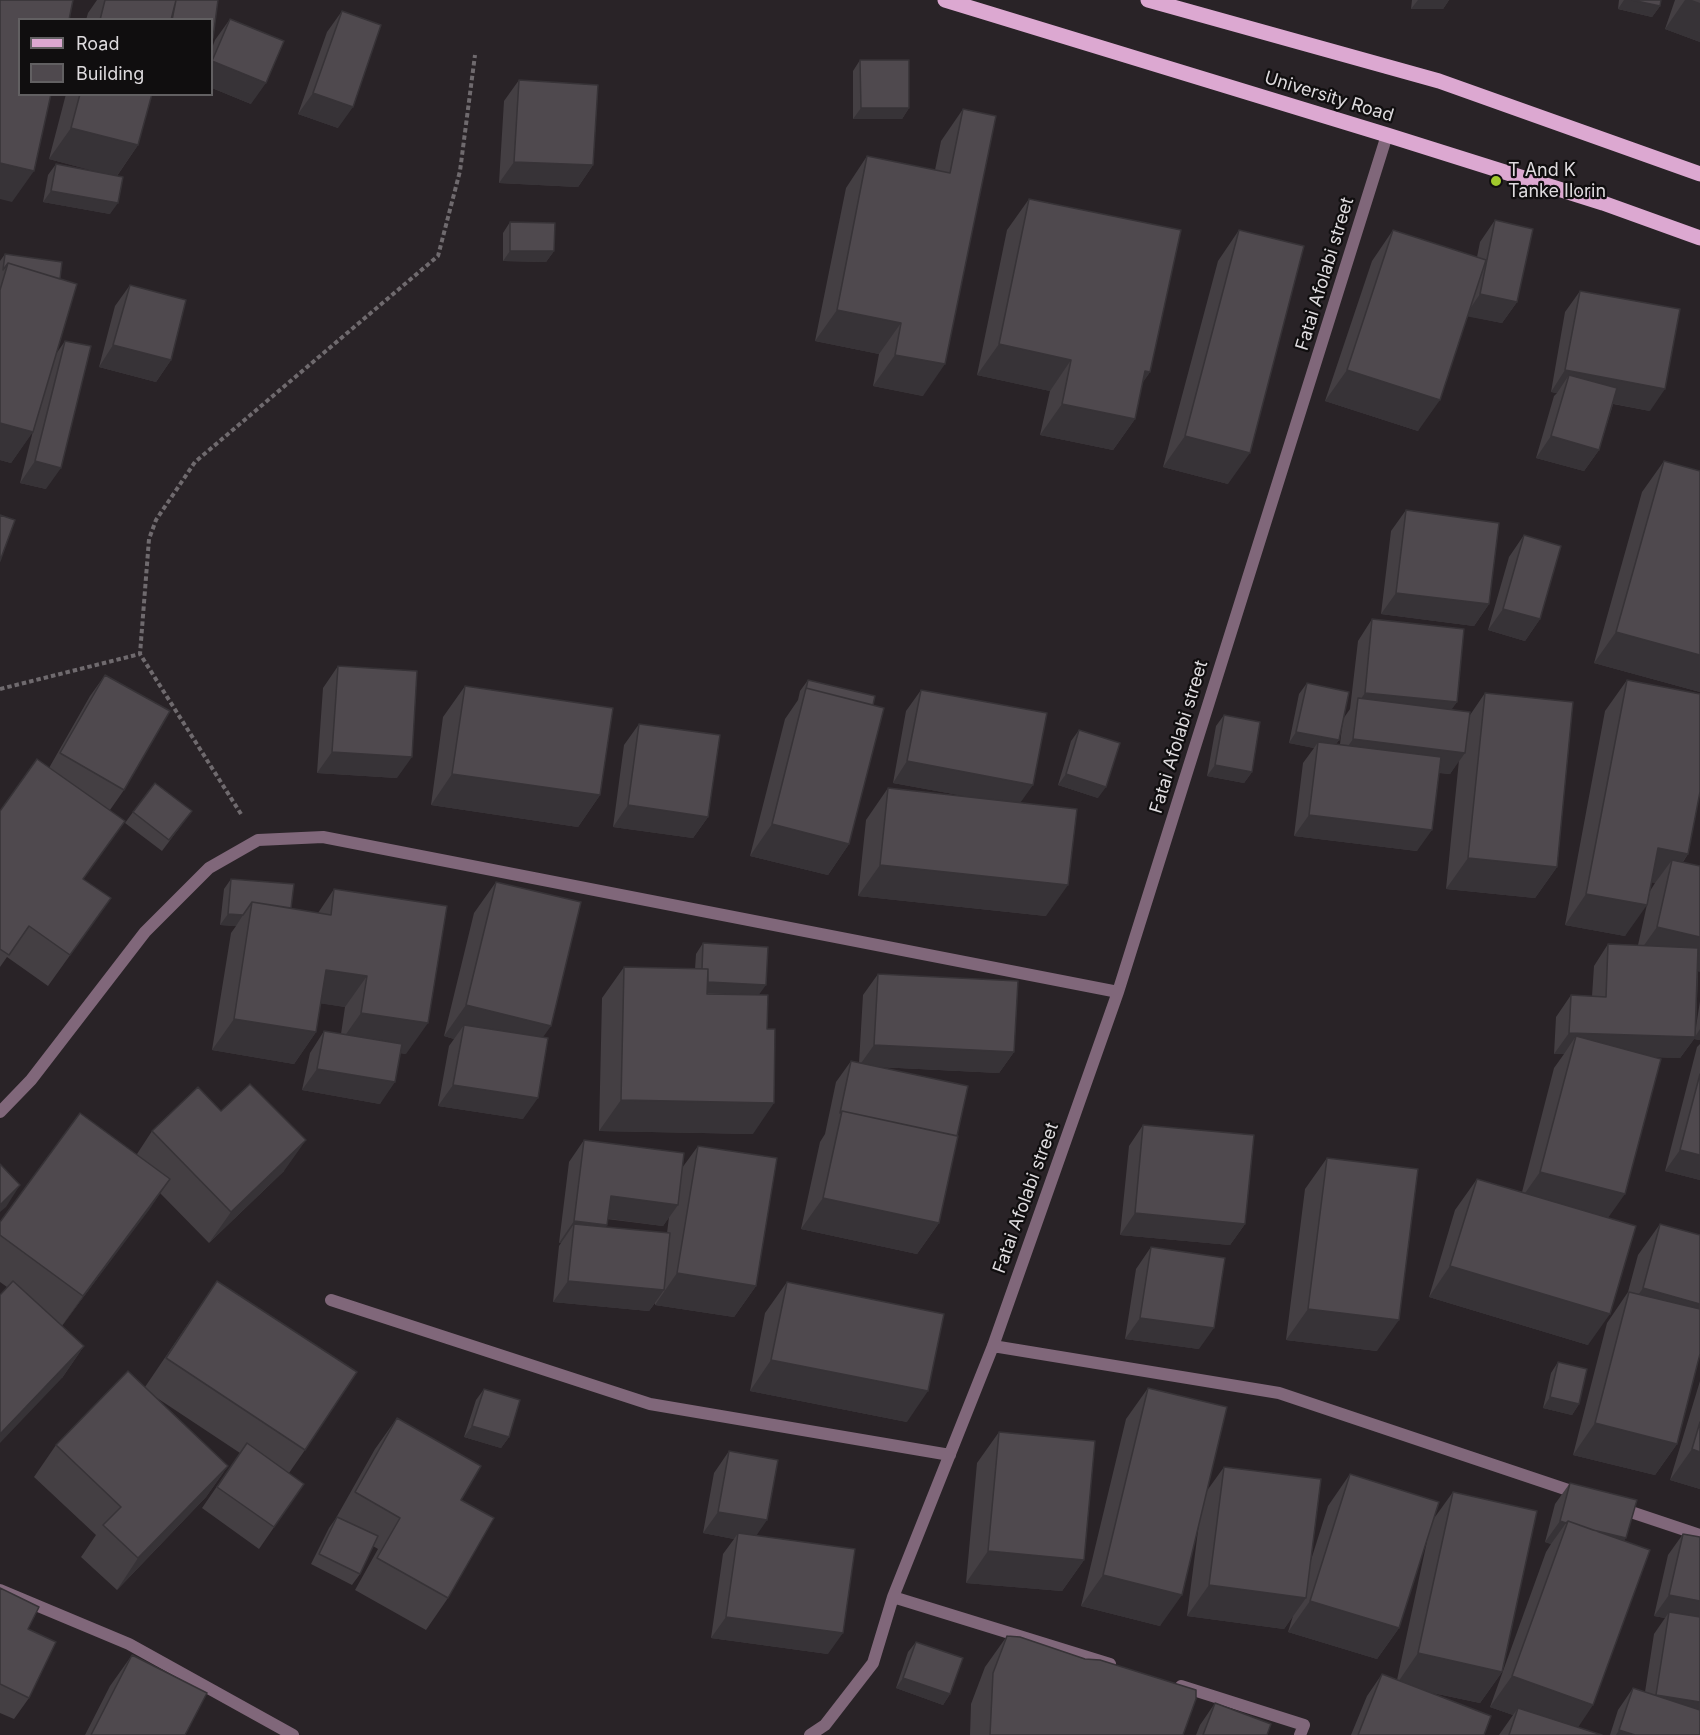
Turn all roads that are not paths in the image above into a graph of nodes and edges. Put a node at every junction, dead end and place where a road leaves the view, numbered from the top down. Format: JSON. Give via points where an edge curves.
{"nodes":[{"id":1,"x":945,"y":0,"type":"edge"},
{"id":2,"x":1148,"y":0,"type":"edge"},
{"id":3,"x":1387,"y":135,"type":"junction"},
{"id":4,"x":1700,"y":174,"type":"edge"},
{"id":5,"x":1700,"y":237,"type":"edge"},
{"id":6,"x":1118,"y":992,"type":"junction"},
{"id":7,"x":0,"y":1112,"type":"edge"},
{"id":8,"x":331,"y":1300,"type":"dead end"},
{"id":9,"x":993,"y":1346,"type":"junction"},
{"id":10,"x":950,"y":1455,"type":"junction"},
{"id":11,"x":1589,"y":1497,"type":"edge"},
{"id":12,"x":1611,"y":1505,"type":"edge"},
{"id":13,"x":1700,"y":1535,"type":"edge"},
{"id":14,"x":0,"y":1590,"type":"edge"},
{"id":15,"x":893,"y":1597,"type":"junction"},
{"id":16,"x":1121,"y":1668,"type":"edge"},
{"id":17,"x":1167,"y":1682,"type":"edge"},
{"id":18,"x":293,"y":1735,"type":"edge"},
{"id":19,"x":810,"y":1735,"type":"edge"},
{"id":20,"x":1300,"y":1735,"type":"edge"}],
"edges":[{"from":1,"to":3,"type":"main road","name":"University Road"},
{"from":2,"to":4,"type":"main road","via":[[1439,81]]},
{"from":3,"to":5,"type":"main road","name":"University Road"},
{"from":3,"to":6,"type":"street","name":"Fatai Afolabi street"},
{"from":6,"to":7,"type":"street","via":[[323,837],[258,840],[209,868],[145,932],[31,1080]]},
{"from":6,"to":9,"type":"street","name":"Fatai Afolabi street"},
{"from":8,"to":10,"type":"street","via":[[650,1404]]},
{"from":9,"to":10,"type":"street","name":"Fatai Afolabi street"},
{"from":9,"to":11,"type":"street","via":[[1279,1393]]},
{"from":10,"to":15,"type":"street","name":"Fatai Afolabi street"},
{"from":12,"to":13,"type":"street"},
{"from":14,"to":18,"type":"street","via":[[129,1644]]},
{"from":15,"to":16,"type":"street"},
{"from":15,"to":19,"type":"street","name":"Fatai Afolabi street","via":[[873,1663],[825,1725]]},
{"from":17,"to":20,"type":"street","via":[[1304,1725]]}]}
